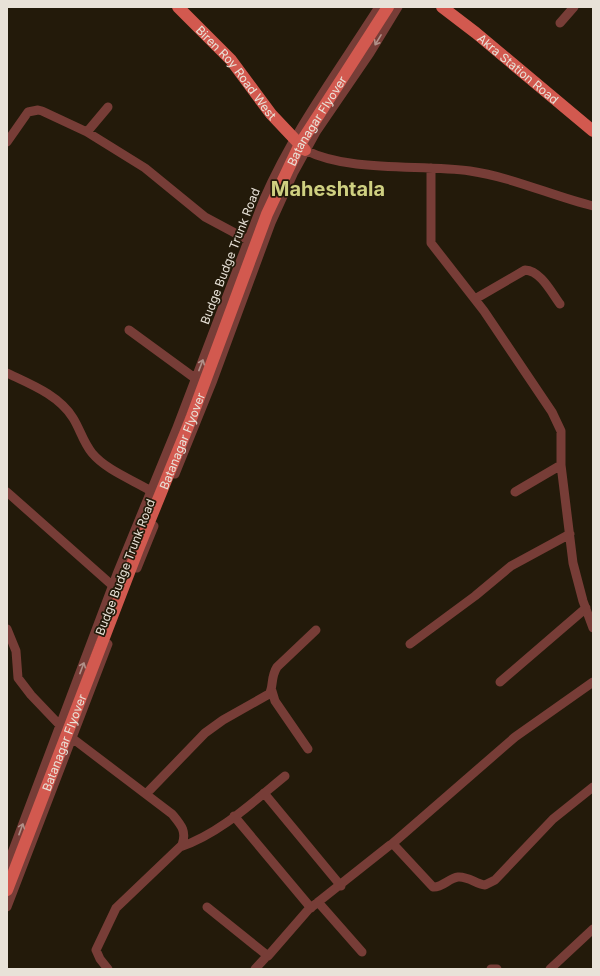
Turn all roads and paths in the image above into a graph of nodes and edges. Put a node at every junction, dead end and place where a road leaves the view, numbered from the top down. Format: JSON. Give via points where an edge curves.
{"nodes":[{"id":1,"x":178,"y":7,"type":"edge"},
{"id":2,"x":379,"y":7,"type":"edge"},
{"id":3,"x":388,"y":7,"type":"edge"},
{"id":4,"x":398,"y":7,"type":"edge"},
{"id":5,"x":442,"y":7,"type":"edge"},
{"id":6,"x":574,"y":7,"type":"edge"},
{"id":7,"x":560,"y":22,"type":"dead end"},
{"id":8,"x":108,"y":107,"type":"dead end"},
{"id":9,"x":593,"y":131,"type":"edge"},
{"id":10,"x":87,"y":132,"type":"junction"},
{"id":11,"x":294,"y":138,"type":"junction"},
{"id":12,"x":7,"y":142,"type":"edge"},
{"id":13,"x":305,"y":150,"type":"junction"},
{"id":14,"x":431,"y":168,"type":"junction"},
{"id":15,"x":593,"y":206,"type":"edge"},
{"id":16,"x":248,"y":240,"type":"junction"},
{"id":17,"x":475,"y":299,"type":"junction"},
{"id":18,"x":560,"y":304,"type":"dead end"},
{"id":19,"x":129,"y":330,"type":"dead end"},
{"id":20,"x":7,"y":373,"type":"edge"},
{"id":21,"x":196,"y":379,"type":"junction"},
{"id":22,"x":562,"y":465,"type":"junction"},
{"id":23,"x":151,"y":491,"type":"junction"},
{"id":24,"x":7,"y":492,"type":"edge"},
{"id":25,"x":515,"y":492,"type":"dead end"},
{"id":26,"x":570,"y":534,"type":"junction"},
{"id":27,"x":113,"y":586,"type":"junction"},
{"id":28,"x":586,"y":608,"type":"junction"},
{"id":29,"x":593,"y":628,"type":"edge"},
{"id":30,"x":7,"y":629,"type":"edge"},
{"id":31,"x":316,"y":630,"type":"dead end"},
{"id":32,"x":410,"y":644,"type":"dead end"},
{"id":33,"x":500,"y":682,"type":"dead end"},
{"id":34,"x":593,"y":682,"type":"edge"},
{"id":35,"x":272,"y":691,"type":"junction"},
{"id":36,"x":60,"y":726,"type":"junction"},
{"id":37,"x":72,"y":738,"type":"junction"},
{"id":38,"x":308,"y":749,"type":"dead end"},
{"id":39,"x":285,"y":776,"type":"dead end"},
{"id":40,"x":593,"y":787,"type":"edge"},
{"id":41,"x":264,"y":793,"type":"junction"},
{"id":42,"x":146,"y":794,"type":"junction"},
{"id":43,"x":234,"y":816,"type":"junction"},
{"id":44,"x":11,"y":843,"type":"edge"},
{"id":45,"x":392,"y":844,"type":"junction"},
{"id":46,"x":180,"y":847,"type":"junction"},
{"id":47,"x":7,"y":866,"type":"edge"},
{"id":48,"x":341,"y":886,"type":"junction"},
{"id":49,"x":7,"y":890,"type":"edge"},
{"id":50,"x":315,"y":905,"type":"junction"},
{"id":51,"x":207,"y":907,"type":"dead end"},
{"id":52,"x":7,"y":908,"type":"edge"},
{"id":53,"x":593,"y":929,"type":"edge"},
{"id":54,"x":362,"y":952,"type":"dead end"},
{"id":55,"x":267,"y":956,"type":"junction"},
{"id":56,"x":108,"y":969,"type":"edge"},
{"id":57,"x":255,"y":969,"type":"edge"},
{"id":58,"x":491,"y":969,"type":"edge"},
{"id":59,"x":497,"y":969,"type":"edge"},
{"id":60,"x":550,"y":969,"type":"edge"}],
"edges":[{"from":1,"to":11,"type":"main road","name":"Biren Roy Road West","via":[[231,60],[271,114]]},
{"from":2,"to":11,"type":"street","name":"Budge Budge Trunk Road"},
{"from":3,"to":49,"type":"main road","name":"Batanagar Flyover","bridge":true,"via":[[300,144],[267,214],[191,419],[138,549]]},
{"from":4,"to":13,"type":"street","name":"Budge Budge Trunk Road","one_way":true},
{"from":5,"to":9,"type":"main road","name":"Akra Station Road"},
{"from":6,"to":7,"type":"street"},
{"from":8,"to":10,"type":"street"},
{"from":10,"to":12,"type":"street","via":[[42,111],[32,110]]},
{"from":10,"to":16,"type":"street","via":[[152,173],[205,217]]},
{"from":11,"to":13,"type":"main road","name":"Biren Roy Road West"},
{"from":11,"to":16,"type":"street","name":"Budge Budge Trunk Road","via":[[279,166]]},
{"from":13,"to":14,"type":"street","via":[[325,158],[348,162]]},
{"from":13,"to":37,"type":"street","name":"Budge Budge Trunk Road","via":[[271,223],[213,380]]},
{"from":14,"to":15,"type":"street","via":[[491,175]]},
{"from":14,"to":17,"type":"street","via":[[431,243]]},
{"from":21,"to":16,"type":"street","name":"Budge Budge Trunk Road","one_way":true},
{"from":17,"to":18,"type":"street","via":[[525,270],[533,270]]},
{"from":17,"to":22,"type":"street","via":[[558,422],[561,431]]},
{"from":19,"to":21,"type":"street"},
{"from":20,"to":23,"type":"street","via":[[59,402],[73,418],[92,454]]},
{"from":21,"to":23,"type":"street","name":"Budge Budge Trunk Road"},
{"from":22,"to":25,"type":"street"},
{"from":22,"to":26,"type":"street"},
{"from":23,"to":27,"type":"street","name":"Budge Budge Trunk Road"},
{"from":24,"to":27,"type":"street"},
{"from":26,"to":28,"type":"street","via":[[573,563]]},
{"from":26,"to":32,"type":"street","via":[[511,566]]},
{"from":36,"to":27,"type":"street","name":"Budge Budge Trunk Road","one_way":true},
{"from":28,"to":29,"type":"street"},
{"from":28,"to":33,"type":"street"},
{"from":30,"to":36,"type":"street","via":[[16,651],[18,678]]},
{"from":31,"to":35,"type":"street","via":[[277,667],[272,674]]},
{"from":34,"to":45,"type":"street","via":[[515,737]]},
{"from":35,"to":38,"type":"street","via":[[275,701]]},
{"from":35,"to":42,"type":"street","via":[[206,733]]},
{"from":36,"to":37,"type":"street"},
{"from":44,"to":36,"type":"street","name":"Budge Budge Trunk Road","one_way":true},
{"from":37,"to":42,"type":"street"},
{"from":37,"to":52,"type":"street","name":"Budge Budge Trunk Road"},
{"from":39,"to":41,"type":"street"},
{"from":40,"to":45,"type":"street","via":[[553,819],[495,880],[485,885],[458,877],[438,888],[433,886]]},
{"from":41,"to":43,"type":"street"},
{"from":41,"to":48,"type":"street"},
{"from":42,"to":46,"type":"street","via":[[172,814],[184,829],[185,837]]},
{"from":43,"to":46,"type":"street","via":[[194,843]]},
{"from":43,"to":50,"type":"street"},
{"from":44,"to":47,"type":"street","name":"Budge Budge Trunk Road"},
{"from":45,"to":48,"type":"street"},
{"from":46,"to":56,"type":"street","via":[[116,908],[96,950]]},
{"from":48,"to":50,"type":"street"},
{"from":50,"to":54,"type":"street"},
{"from":50,"to":55,"type":"street"},
{"from":51,"to":55,"type":"street"},
{"from":53,"to":60,"type":"street"},
{"from":55,"to":57,"type":"street"},
{"from":58,"to":59,"type":"street"}]}
